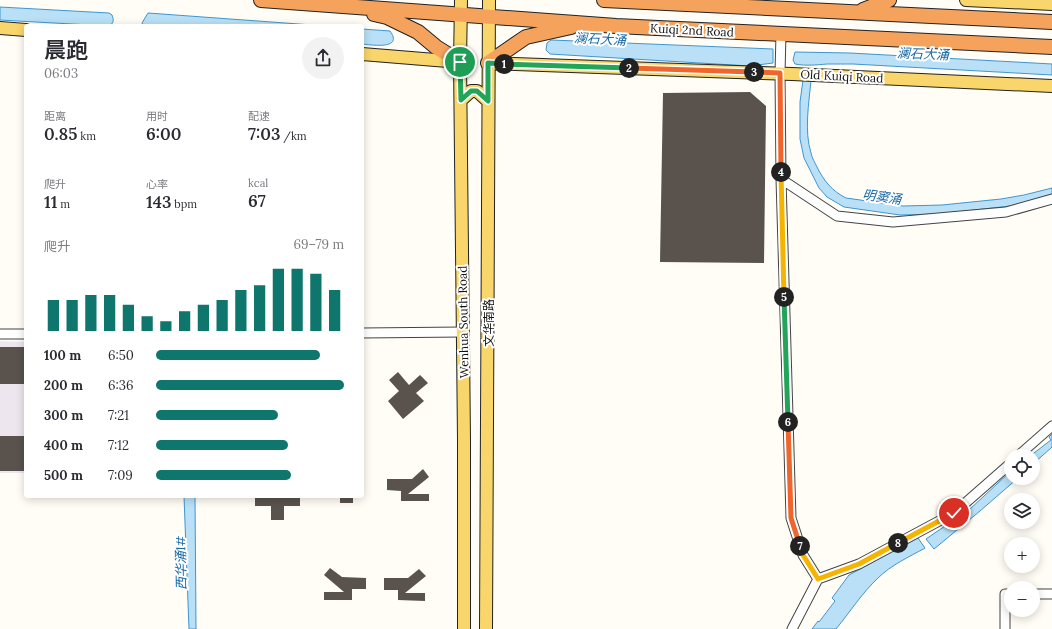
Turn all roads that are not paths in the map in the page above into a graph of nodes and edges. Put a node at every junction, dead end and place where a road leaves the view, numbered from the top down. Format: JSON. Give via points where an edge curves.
{"nodes":[{"id":1,"x":261,"y":0,"type":"edge"},
{"id":2,"x":461,"y":0,"type":"edge"},
{"id":3,"x":489,"y":0,"type":"edge"},
{"id":4,"x":604,"y":0,"type":"edge"},
{"id":5,"x":621,"y":0,"type":"edge"},
{"id":6,"x":889,"y":0,"type":"edge"},
{"id":7,"x":966,"y":0,"type":"edge"},
{"id":8,"x":980,"y":0,"type":"edge"},
{"id":9,"x":1004,"y":1,"type":"edge"},
{"id":10,"x":321,"y":4,"type":"junction"},
{"id":11,"x":1052,"y":4,"type":"edge"},
{"id":12,"x":857,"y":12,"type":"junction"},
{"id":13,"x":461,"y":15,"type":"junction"},
{"id":14,"x":489,"y":17,"type":"junction"},
{"id":15,"x":1052,"y":22,"type":"edge"},
{"id":16,"x":586,"y":24,"type":"junction"},
{"id":17,"x":0,"y":28,"type":"edge"},
{"id":18,"x":24,"y":30,"type":"edge"},
{"id":19,"x":782,"y":34,"type":"junction"},
{"id":20,"x":1052,"y":47,"type":"edge"},
{"id":21,"x":364,"y":54,"type":"edge"},
{"id":22,"x":460,"y":62,"type":"junction"},
{"id":23,"x":488,"y":63,"type":"junction"},
{"id":24,"x":780,"y":73,"type":"junction"},
{"id":25,"x":1052,"y":86,"type":"edge"},
{"id":26,"x":461,"y":100,"type":"junction"},
{"id":27,"x":488,"y":101,"type":"junction"},
{"id":28,"x":781,"y":179,"type":"junction"},
{"id":29,"x":1052,"y":199,"type":"edge"},
{"id":30,"x":463,"y":332,"type":"junction"},
{"id":31,"x":364,"y":333,"type":"edge"},
{"id":32,"x":0,"y":334,"type":"edge"},
{"id":33,"x":24,"y":334,"type":"edge"},
{"id":34,"x":1052,"y":426,"type":"edge"},
{"id":35,"x":1026,"y":449,"type":"edge"},
{"id":36,"x":1004,"y":468,"type":"edge"},
{"id":37,"x":818,"y":579,"type":"junction"},
{"id":38,"x":1040,"y":594,"type":"edge"},
{"id":39,"x":1052,"y":594,"type":"edge"},
{"id":40,"x":1005,"y":617,"type":"edge"},
{"id":41,"x":464,"y":629,"type":"edge"},
{"id":42,"x":486,"y":629,"type":"edge"},
{"id":43,"x":792,"y":629,"type":"edge"},
{"id":44,"x":1004,"y":629,"type":"edge"}],
"edges":[{"from":1,"to":10,"type":"highway","name":"Kuiqi 2nd Road"},
{"from":2,"to":13,"type":"main road","name":"Wenhua South Road"},
{"from":3,"to":14,"type":"main road","name":"文华南路"},
{"from":4,"to":5,"type":"highway"},
{"from":5,"to":12,"type":"highway"},
{"from":6,"to":12,"type":"highway"},
{"from":7,"to":8,"type":"main road"},
{"from":8,"to":9,"type":"main road"},
{"from":9,"to":11,"type":"main road"},
{"from":10,"to":13,"type":"highway","name":"Kuiqi 2nd Road"},
{"from":10,"to":22,"type":"highway","via":[[387,17],[418,32]]},
{"from":12,"to":15,"type":"highway"},
{"from":13,"to":14,"type":"highway","name":"Kuiqi 2nd Road"},
{"from":13,"to":22,"type":"main road","name":"Wenhua South Road"},
{"from":14,"to":16,"type":"highway","name":"Kuiqi 2nd Road"},
{"from":14,"to":23,"type":"main road","name":"文华南路"},
{"from":16,"to":19,"type":"highway","name":"Kuiqi 2nd Road"},
{"from":16,"to":23,"type":"highway","via":[[526,37]]},
{"from":17,"to":18,"type":"main road"},
{"from":19,"to":20,"type":"highway","name":"Kuiqi 2nd Road"},
{"from":19,"to":24,"type":"street"},
{"from":21,"to":22,"type":"main road"},
{"from":22,"to":26,"type":"main road","name":"Wenhua South Road"},
{"from":23,"to":24,"type":"main road","name":"Old Kuiqi Road"},
{"from":23,"to":27,"type":"main road","name":"文华南路"},
{"from":24,"to":25,"type":"main road","name":"Old Kuiqi Road"},
{"from":24,"to":28,"type":"street"},
{"from":26,"to":27,"type":"main road","via":[[471,91],[477,91]]},
{"from":26,"to":30,"type":"main road","name":"Wenhua South Road"},
{"from":27,"to":42,"type":"main road","name":"文华南路"},
{"from":28,"to":29,"type":"street","via":[[837,216],[893,222],[1006,212]]},
{"from":28,"to":37,"type":"street","via":[[791,518],[803,555]]},
{"from":30,"to":31,"type":"street"},
{"from":30,"to":41,"type":"main road","name":"Wenhua South Road"},
{"from":32,"to":33,"type":"street"},
{"from":34,"to":35,"type":"street"},
{"from":36,"to":37,"type":"street","via":[[954,513],[859,564]]},
{"from":37,"to":43,"type":"street"},
{"from":38,"to":39,"type":"street"},
{"from":40,"to":44,"type":"street"}]}
